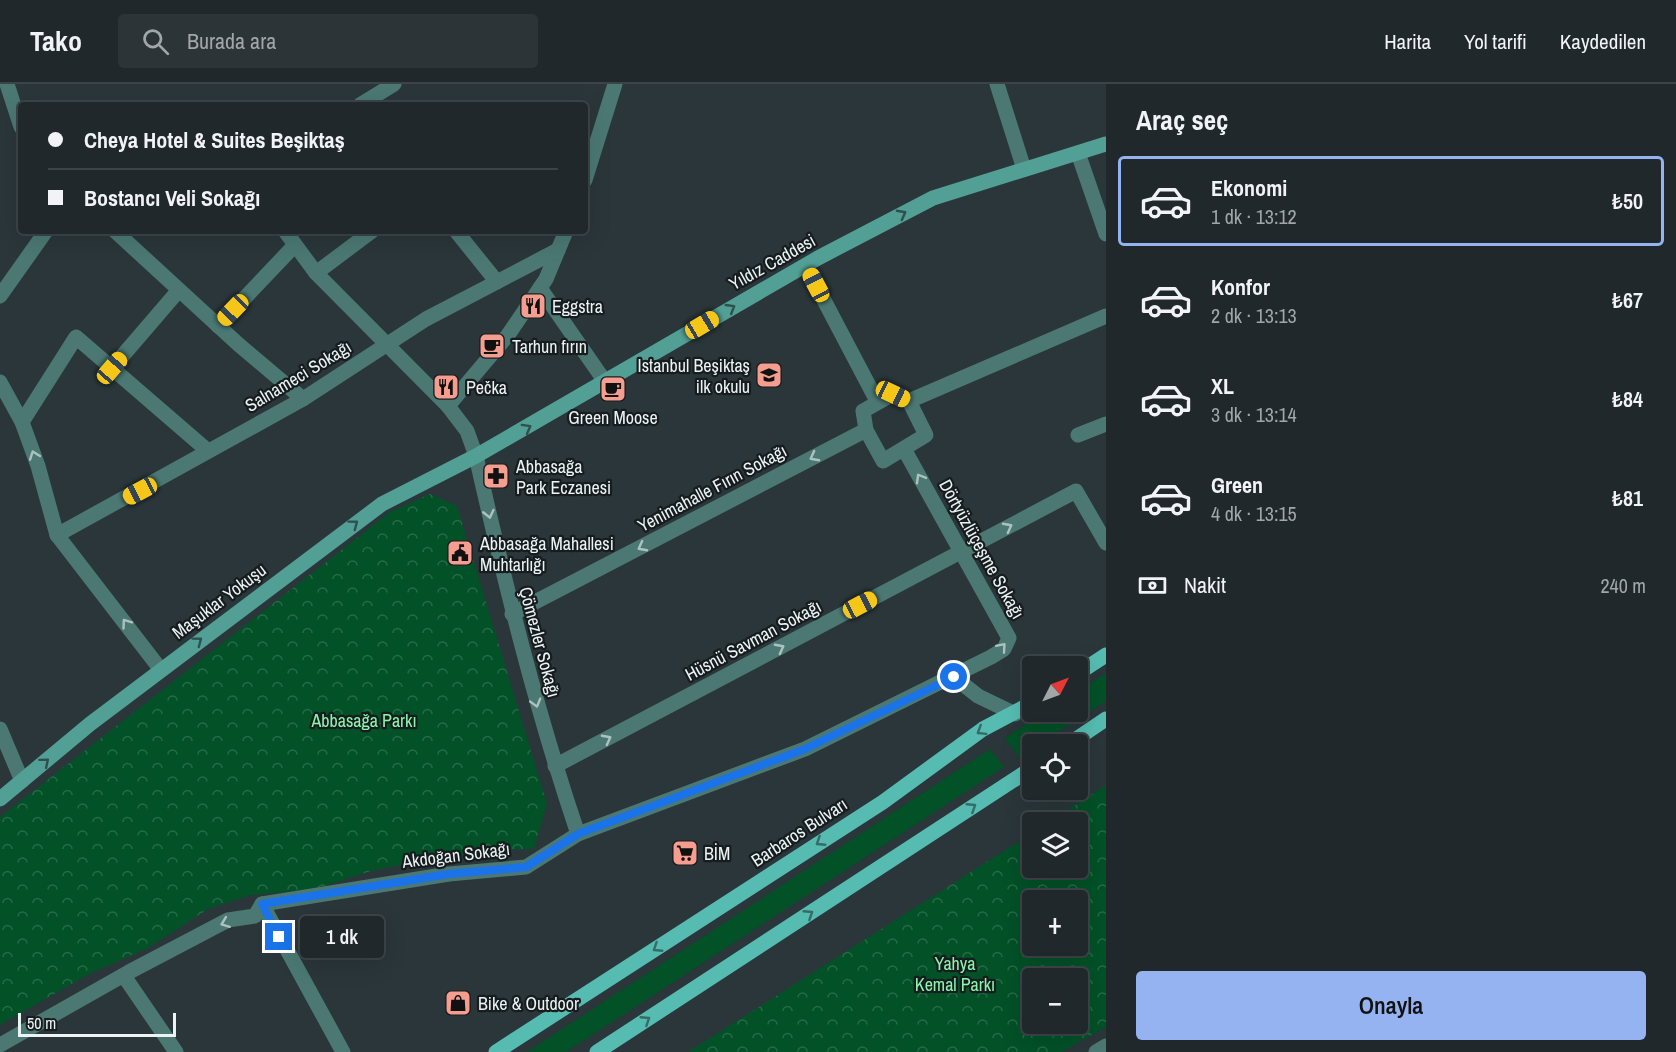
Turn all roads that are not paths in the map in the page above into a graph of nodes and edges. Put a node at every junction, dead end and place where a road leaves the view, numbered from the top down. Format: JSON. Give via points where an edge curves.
{"nodes":[{"id":1,"x":7,"y":84,"type":"edge"},
{"id":2,"x":394,"y":84,"type":"edge"},
{"id":3,"x":615,"y":84,"type":"edge"},
{"id":4,"x":997,"y":84,"type":"edge"},
{"id":5,"x":365,"y":102,"type":"edge"},
{"id":6,"x":18,"y":118,"type":"edge"},
{"id":7,"x":1106,"y":144,"type":"edge"},
{"id":8,"x":1078,"y":153,"type":"junction"},
{"id":9,"x":1024,"y":169,"type":"junction"},
{"id":10,"x":588,"y":170,"type":"edge"},
{"id":11,"x":43,"y":234,"type":"edge"},
{"id":12,"x":118,"y":234,"type":"edge"},
{"id":13,"x":287,"y":234,"type":"edge"},
{"id":14,"x":368,"y":234,"type":"edge"},
{"id":15,"x":458,"y":234,"type":"edge"},
{"id":16,"x":565,"y":234,"type":"edge"},
{"id":17,"x":1106,"y":234,"type":"edge"},
{"id":18,"x":295,"y":245,"type":"junction"},
{"id":19,"x":558,"y":250,"type":"junction"},
{"id":20,"x":806,"y":266,"type":"junction"},
{"id":21,"x":316,"y":273,"type":"junction"},
{"id":22,"x":5,"y":278,"type":"edge"},
{"id":23,"x":497,"y":282,"type":"junction"},
{"id":24,"x":540,"y":288,"type":"junction"},
{"id":25,"x":179,"y":290,"type":"junction"},
{"id":26,"x":0,"y":296,"type":"edge"},
{"id":27,"x":1106,"y":316,"type":"edge"},
{"id":28,"x":218,"y":326,"type":"junction"},
{"id":29,"x":386,"y":345,"type":"junction"},
{"id":30,"x":112,"y":368,"type":"junction"},
{"id":31,"x":606,"y":382,"type":"junction"},
{"id":32,"x":1,"y":388,"type":"edge"},
{"id":33,"x":303,"y":399,"type":"junction"},
{"id":34,"x":878,"y":401,"type":"junction"},
{"id":35,"x":909,"y":401,"type":"junction"},
{"id":36,"x":448,"y":406,"type":"junction"},
{"id":37,"x":22,"y":422,"type":"junction"},
{"id":38,"x":1106,"y":424,"type":"edge"},
{"id":39,"x":866,"y":430,"type":"junction"},
{"id":40,"x":1078,"y":435,"type":"dead end"},
{"id":41,"x":904,"y":449,"type":"junction"},
{"id":42,"x":208,"y":451,"type":"junction"},
{"id":43,"x":476,"y":456,"type":"junction"},
{"id":44,"x":57,"y":535,"type":"junction"},
{"id":45,"x":1106,"y":543,"type":"edge"},
{"id":46,"x":962,"y":552,"type":"junction"},
{"id":47,"x":512,"y":614,"type":"junction"},
{"id":48,"x":1106,"y":655,"type":"edge"},
{"id":49,"x":1088,"y":667,"type":"edge"},
{"id":50,"x":161,"y":670,"type":"junction"},
{"id":51,"x":954,"y":677,"type":"junction"},
{"id":52,"x":1022,"y":710,"type":"edge"},
{"id":53,"x":1016,"y":714,"type":"junction"},
{"id":54,"x":1106,"y":719,"type":"edge"},
{"id":55,"x":0,"y":729,"type":"edge"},
{"id":56,"x":1084,"y":734,"type":"edge"},
{"id":57,"x":555,"y":766,"type":"junction"},
{"id":58,"x":1022,"y":775,"type":"edge"},
{"id":59,"x":22,"y":781,"type":"junction"},
{"id":60,"x":0,"y":799,"type":"edge"},
{"id":61,"x":578,"y":834,"type":"junction"},
{"id":62,"x":262,"y":904,"type":"junction"},
{"id":63,"x":124,"y":976,"type":"junction"},
{"id":64,"x":8,"y":1046,"type":"edge"},
{"id":65,"x":1106,"y":1046,"type":"edge"},
{"id":66,"x":168,"y":1049,"type":"edge"},
{"id":67,"x":343,"y":1052,"type":"edge"},
{"id":68,"x":496,"y":1052,"type":"edge"},
{"id":69,"x":597,"y":1052,"type":"edge"},
{"id":70,"x":1096,"y":1052,"type":"edge"}],
"edges":[{"from":1,"to":6,"type":"street"},
{"from":2,"to":5,"type":"street"},
{"from":3,"to":10,"type":"street"},
{"from":4,"to":9,"type":"street"},
{"from":7,"to":8,"type":"street","name":"Yıldız Caddesi"},
{"from":8,"to":9,"type":"street","name":"Yıldız Caddesi"},
{"from":8,"to":17,"type":"street"},
{"from":20,"to":9,"type":"street","name":"Yıldız Caddesi","one_way":true,"via":[[933,198]]},
{"from":11,"to":22,"type":"street"},
{"from":12,"to":25,"type":"street"},
{"from":13,"to":18,"type":"street","name":"Çömezler Sokağı"},
{"from":14,"to":21,"type":"street"},
{"from":15,"to":23,"type":"street"},
{"from":16,"to":19,"type":"street"},
{"from":18,"to":21,"type":"street","name":"Çömezler Sokağı"},
{"from":18,"to":28,"type":"street"},
{"from":19,"to":23,"type":"street","name":"Salnameci Sokağı"},
{"from":19,"to":24,"type":"street"},
{"from":31,"to":20,"type":"street","name":"Yıldız Caddesi","one_way":true},
{"from":20,"to":34,"type":"street"},
{"from":21,"to":29,"type":"street","name":"Çömezler Sokağı"},
{"from":22,"to":26,"type":"street"},
{"from":23,"to":29,"type":"street","name":"Salnameci Sokağı"},
{"from":24,"to":31,"type":"street"},
{"from":24,"to":36,"type":"street","via":[[508,335]]},
{"from":25,"to":28,"type":"street"},
{"from":25,"to":30,"type":"street"},
{"from":27,"to":35,"type":"street"},
{"from":28,"to":33,"type":"street"},
{"from":29,"to":33,"type":"street","name":"Salnameci Sokağı"},
{"from":29,"to":36,"type":"street","name":"Çömezler Sokağı"},
{"from":30,"to":37,"type":"street","via":[[76,337]]},
{"from":30,"to":42,"type":"street"},
{"from":43,"to":31,"type":"street","name":"Yıldız Caddesi","one_way":true},
{"from":32,"to":37,"type":"street"},
{"from":33,"to":42,"type":"street","name":"Salnameci Sokağı"},
{"from":34,"to":35,"type":"street","via":[[893,394]]},
{"from":34,"to":39,"type":"street","via":[[863,411]]},
{"from":35,"to":41,"type":"street","via":[[926,435]]},
{"from":36,"to":43,"type":"street","name":"Çömezler Sokağı","via":[[467,431]]},
{"from":44,"to":37,"type":"street","one_way":true},
{"from":38,"to":40,"type":"street"},
{"from":39,"to":41,"type":"street","via":[[883,461]]},
{"from":39,"to":47,"type":"street","name":"Yenimahalle Fırın Sokağı","one_way":true},
{"from":46,"to":41,"type":"street","name":"Dörtyüzlüçeşme Sokağı","one_way":true},
{"from":42,"to":44,"type":"street","name":"Salnameci Sokağı"},
{"from":43,"to":47,"type":"street","name":"Çömezler Sokağı","one_way":true},
{"from":50,"to":43,"type":"street","name":"Maşuklar Yokuşu","one_way":true,"via":[[382,504]]},
{"from":50,"to":44,"type":"street","one_way":true},
{"from":46,"to":45,"type":"street","name":"Hüsnü Savman Sokağı","one_way":true,"via":[[1076,491]]},
{"from":51,"to":46,"type":"street","name":"Dörtyüzlüçeşme Sokağı","one_way":true,"via":[[1004,649],[1010,638]]},
{"from":57,"to":46,"type":"street","name":"Hüsnü Savman Sokağı","one_way":true},
{"from":47,"to":57,"type":"street","name":"Çömezler Sokağı","one_way":true},
{"from":48,"to":49,"type":"main road"},
{"from":59,"to":50,"type":"street","name":"Maşuklar Yokuşu","one_way":true},
{"from":51,"to":53,"type":"street","via":[[978,696]]},
{"from":51,"to":61,"type":"street","name":"Akdoğan Sokağı","via":[[805,749]]},
{"from":52,"to":53,"type":"main road","name":"Barbaros Bulvarı"},
{"from":53,"to":68,"type":"main road","name":"Barbaros Bulvarı","one_way":true,"via":[[983,729],[883,802]]},
{"from":54,"to":56,"type":"main road"},
{"from":55,"to":59,"type":"street"},
{"from":57,"to":61,"type":"street","name":"Çömezler Sokağı"},
{"from":69,"to":58,"type":"main road","one_way":true},
{"from":59,"to":60,"type":"street","name":"Maşuklar Yokuşu"},
{"from":61,"to":62,"type":"street","name":"Akdoğan Sokağı","via":[[526,867],[449,874]]},
{"from":62,"to":63,"type":"street","name":"Akdoğan Sokağı","one_way":true,"via":[[255,916],[228,920]]},
{"from":62,"to":67,"type":"street"},
{"from":63,"to":64,"type":"street","name":"Akdoğan Sokağı"},
{"from":63,"to":66,"type":"street"},
{"from":65,"to":70,"type":"street"}]}
